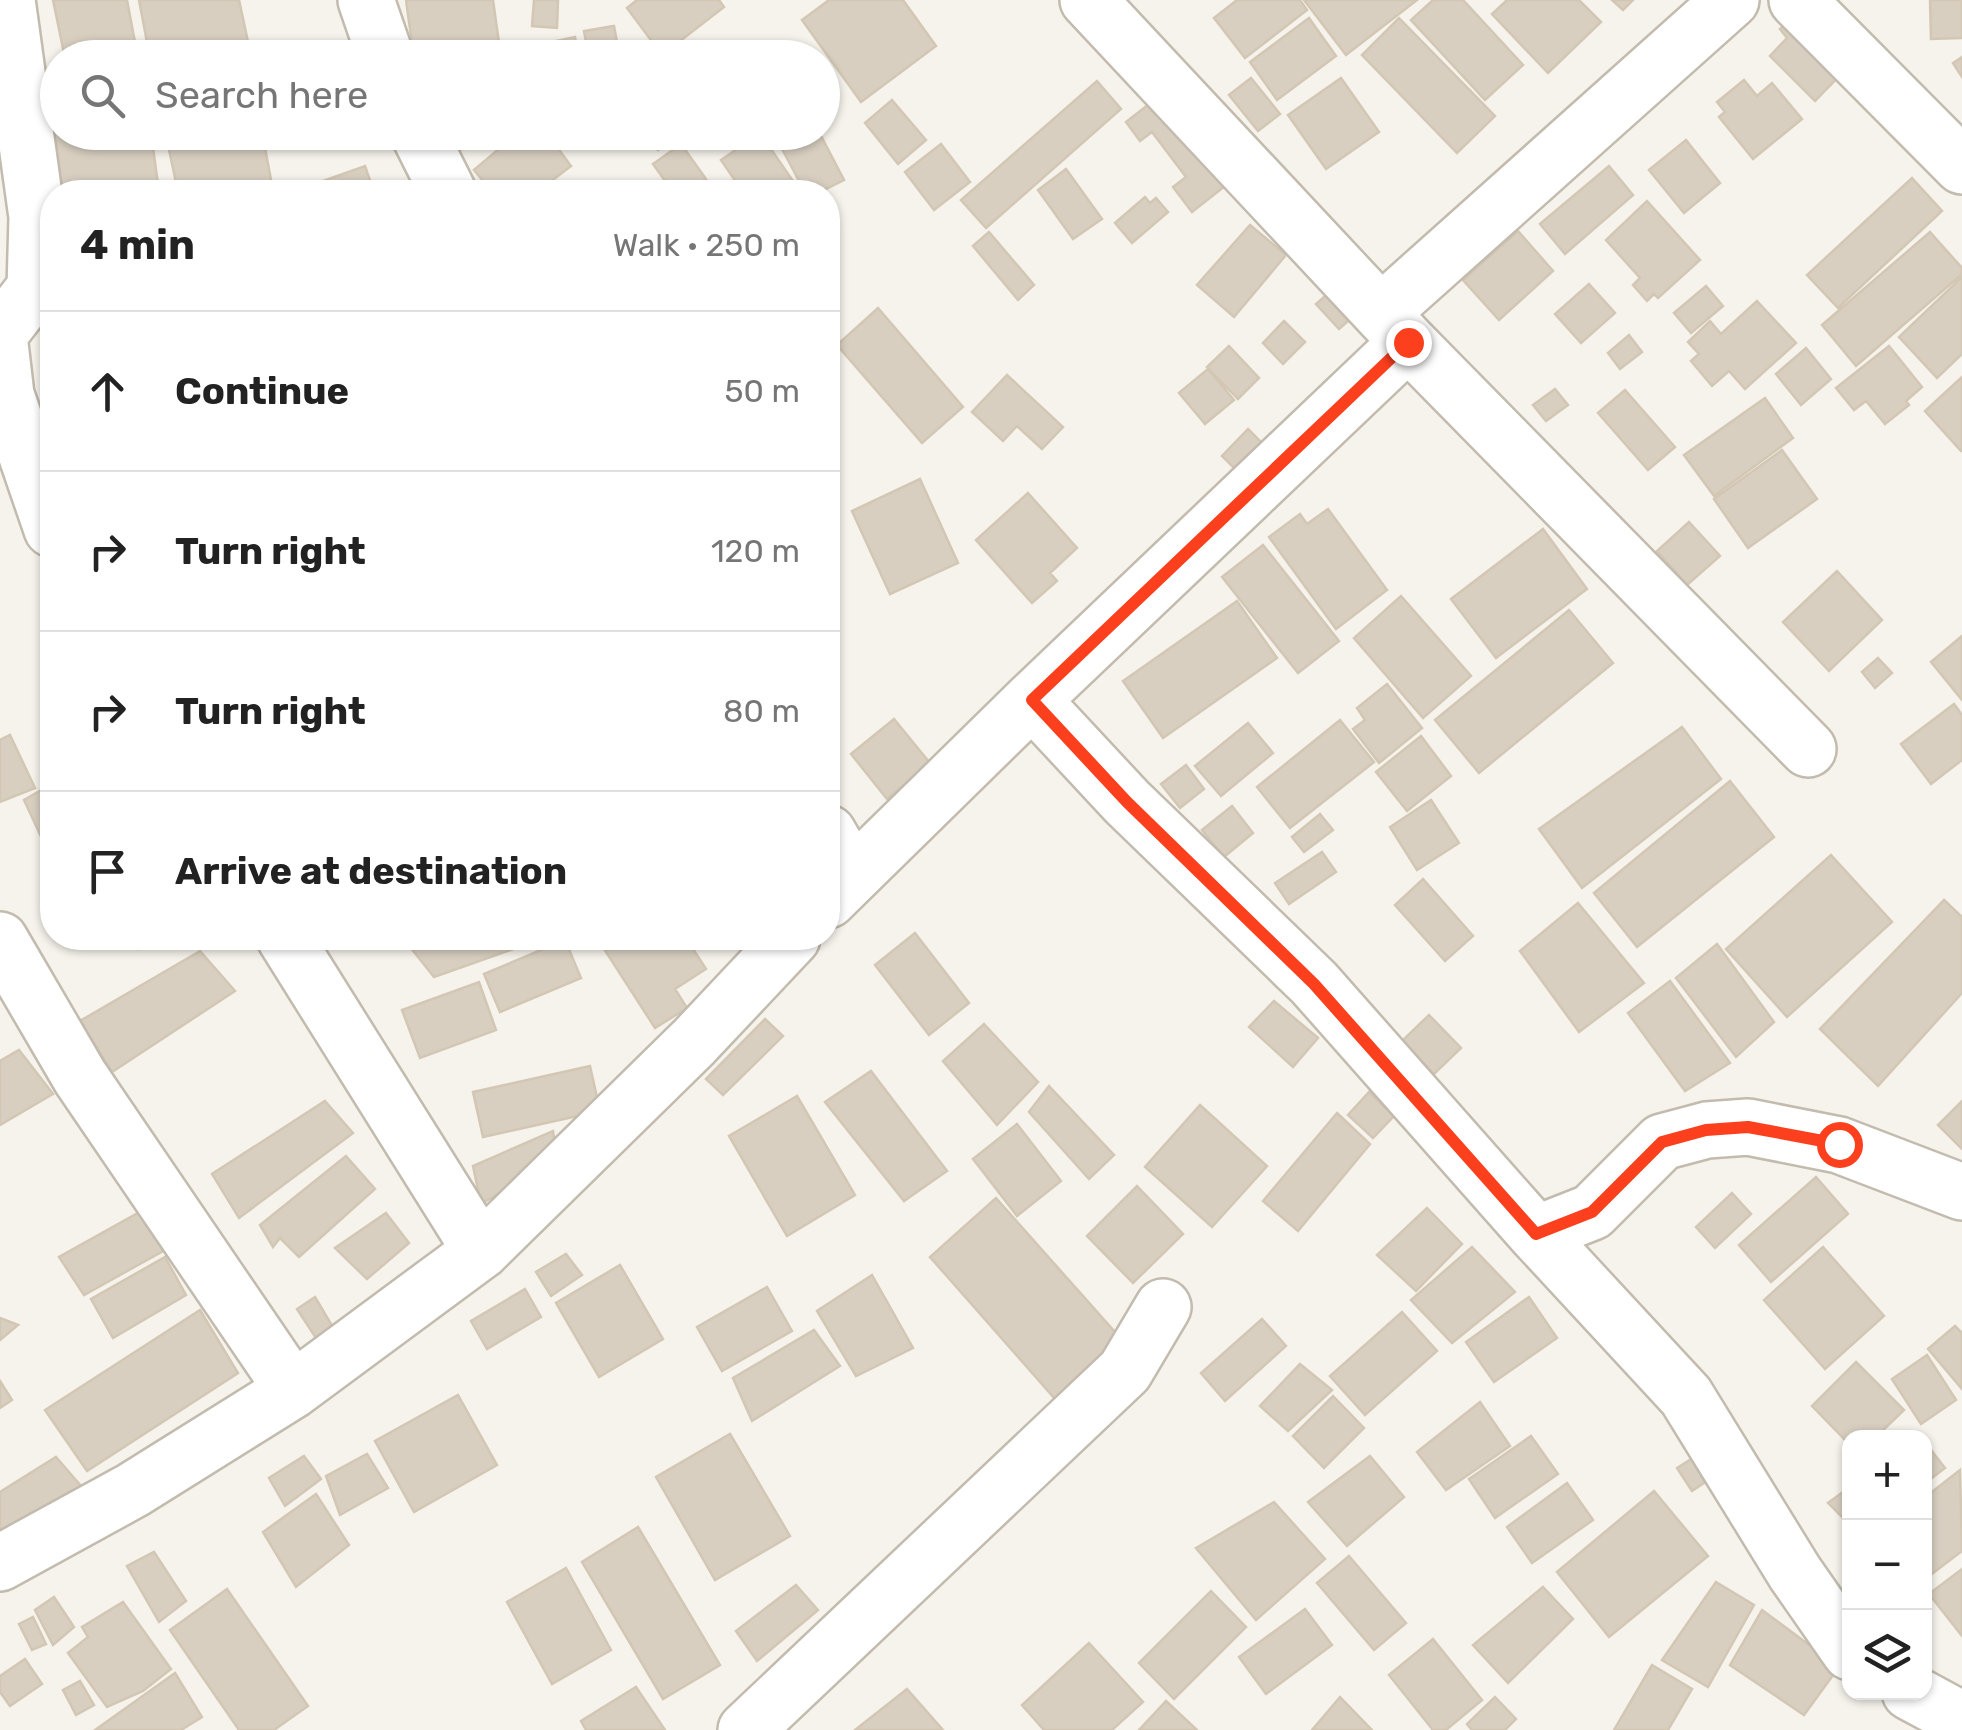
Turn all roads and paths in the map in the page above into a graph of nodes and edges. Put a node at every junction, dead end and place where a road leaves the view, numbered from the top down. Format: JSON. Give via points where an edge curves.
{"nodes":[{"id":1,"x":7,"y":0,"type":"edge"},
{"id":2,"x":366,"y":0,"type":"edge"},
{"id":3,"x":1088,"y":0,"type":"edge"},
{"id":4,"x":1730,"y":0,"type":"edge"},
{"id":5,"x":1797,"y":0,"type":"edge"},
{"id":6,"x":380,"y":40,"type":"edge"},
{"id":7,"x":427,"y":150,"type":"edge"},
{"id":8,"x":1962,"y":166,"type":"edge"},
{"id":9,"x":442,"y":180,"type":"edge"},
{"id":10,"x":1395,"y":327,"type":"junction"},
{"id":11,"x":0,"y":332,"type":"edge"},
{"id":12,"x":0,"y":344,"type":"edge"},
{"id":13,"x":40,"y":495,"type":"edge"},
{"id":14,"x":1032,"y":700,"type":"junction"},
{"id":15,"x":1808,"y":749,"type":"dead end"},
{"id":16,"x":840,"y":866,"type":"edge"},
{"id":17,"x":0,"y":940,"type":"edge"},
{"id":18,"x":293,"y":950,"type":"edge"},
{"id":19,"x":781,"y":950,"type":"edge"},
{"id":20,"x":1962,"y":1192,"type":"edge"},
{"id":21,"x":1536,"y":1234,"type":"junction"},
{"id":22,"x":481,"y":1251,"type":"junction"},
{"id":23,"x":1163,"y":1307,"type":"dead end"},
{"id":24,"x":293,"y":1390,"type":"junction"},
{"id":25,"x":0,"y":1563,"type":"edge"},
{"id":26,"x":1842,"y":1641,"type":"edge"},
{"id":27,"x":1925,"y":1700,"type":"edge"},
{"id":28,"x":1962,"y":1720,"type":"edge"},
{"id":29,"x":746,"y":1730,"type":"edge"}],
"edges":[{"from":1,"to":11,"type":"street","via":[[36,217],[35,288]]},
{"from":2,"to":6,"type":"street"},
{"from":3,"to":10,"type":"street"},
{"from":4,"to":10,"type":"street"},
{"from":5,"to":8,"type":"street"},
{"from":7,"to":9,"type":"street"},
{"from":10,"to":14,"type":"street"},
{"from":10,"to":15,"type":"street"},
{"from":12,"to":13,"type":"street","via":[[6,395]]},
{"from":14,"to":16,"type":"street"},
{"from":14,"to":21,"type":"street","via":[[1314,984]]},
{"from":17,"to":24,"type":"street","via":[[80,1077]]},
{"from":18,"to":22,"type":"street"},
{"from":19,"to":22,"type":"street"},
{"from":20,"to":21,"type":"street","via":[[1839,1144],[1748,1127],[1706,1130],[1662,1142],[1592,1212]]},
{"from":21,"to":26,"type":"street","via":[[1686,1396]]},
{"from":22,"to":24,"type":"street"},
{"from":23,"to":29,"type":"street","via":[[1125,1371]]},
{"from":24,"to":25,"type":"street"},
{"from":27,"to":28,"type":"street"}]}
